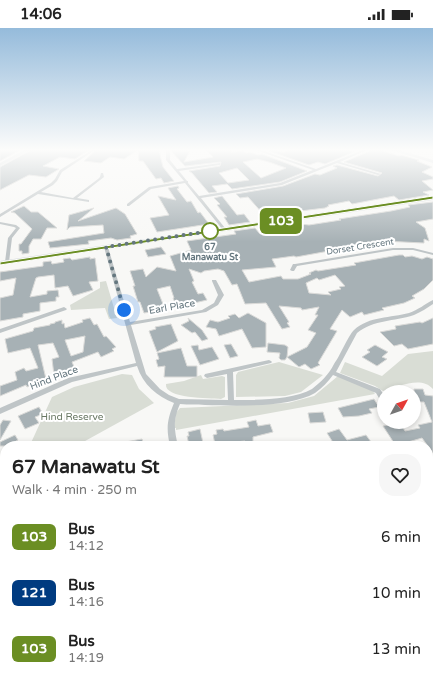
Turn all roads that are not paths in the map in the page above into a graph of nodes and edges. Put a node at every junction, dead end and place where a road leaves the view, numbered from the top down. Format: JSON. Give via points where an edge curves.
{"nodes":[{"id":1,"x":55,"y":181,"type":"edge"},
{"id":2,"x":98,"y":181,"type":"edge"},
{"id":3,"x":289,"y":181,"type":"edge"},
{"id":4,"x":187,"y":182,"type":"joint"},
{"id":5,"x":37,"y":193,"type":"junction"},
{"id":6,"x":199,"y":197,"type":"junction"},
{"id":7,"x":433,"y":198,"type":"edge"},
{"id":8,"x":74,"y":199,"type":"junction"},
{"id":9,"x":88,"y":201,"type":"dead end"},
{"id":10,"x":128,"y":205,"type":"dead end"},
{"id":11,"x":0,"y":216,"type":"edge"},
{"id":12,"x":0,"y":223,"type":"edge"},
{"id":13,"x":224,"y":229,"type":"junction"},
{"id":14,"x":106,"y":247,"type":"junction"},
{"id":15,"x":433,"y":254,"type":"edge"},
{"id":16,"x":4,"y":263,"type":"edge"},
{"id":17,"x":292,"y":270,"type":"dead end"},
{"id":18,"x":214,"y":281,"type":"dead end"},
{"id":19,"x":433,"y":302,"type":"edge"},
{"id":20,"x":64,"y":309,"type":"dead end"},
{"id":21,"x":128,"y":324,"type":"junction"},
{"id":22,"x":0,"y":331,"type":"edge"},
{"id":23,"x":269,"y":362,"type":"dead end"},
{"id":24,"x":139,"y":364,"type":"junction"},
{"id":25,"x":230,"y":371,"type":"junction"},
{"id":26,"x":333,"y":373,"type":"junction"},
{"id":27,"x":207,"y":376,"type":"dead end"},
{"id":28,"x":377,"y":390,"type":"edge"},
{"id":29,"x":178,"y":402,"type":"junction"},
{"id":30,"x":231,"y":403,"type":"junction"},
{"id":31,"x":0,"y":411,"type":"edge"},
{"id":32,"x":173,"y":441,"type":"edge"}],
"edges":[{"from":1,"to":5,"type":"street"},
{"from":2,"to":8,"type":"street"},
{"from":3,"to":6,"type":"street"},
{"from":4,"to":6,"type":"street"},
{"from":4,"to":10,"type":"street","via":[[150,188]]},
{"from":5,"to":8,"type":"street"},
{"from":5,"to":11,"type":"street"},
{"from":6,"to":13,"type":"street"},
{"from":7,"to":13,"type":"street"},
{"from":8,"to":9,"type":"street"},
{"from":12,"to":16,"type":"street","via":[[18,228],[10,238]]},
{"from":13,"to":14,"type":"street"},
{"from":14,"to":16,"type":"street"},
{"from":14,"to":21,"type":"street"},
{"from":15,"to":17,"type":"street","name":"Dorset Crescent","via":[[413,249],[393,249],[294,265]]},
{"from":18,"to":21,"type":"street","name":"Earl Place","via":[[221,296],[216,304],[204,311]]},
{"from":19,"to":26,"type":"street","via":[[412,314],[360,327]]},
{"from":20,"to":22,"type":"street"},
{"from":21,"to":24,"type":"street"},
{"from":23,"to":25,"type":"street"},
{"from":24,"to":29,"type":"street","via":[[143,375],[154,388],[167,398]]},
{"from":24,"to":31,"type":"street","name":"Hind Place","via":[[70,380]]},
{"from":25,"to":27,"type":"street"},
{"from":25,"to":30,"type":"street"},
{"from":26,"to":28,"type":"street"},
{"from":26,"to":30,"type":"street","via":[[313,391],[300,396]]},
{"from":29,"to":30,"type":"street"},
{"from":29,"to":32,"type":"street","via":[[170,419]]}]}
